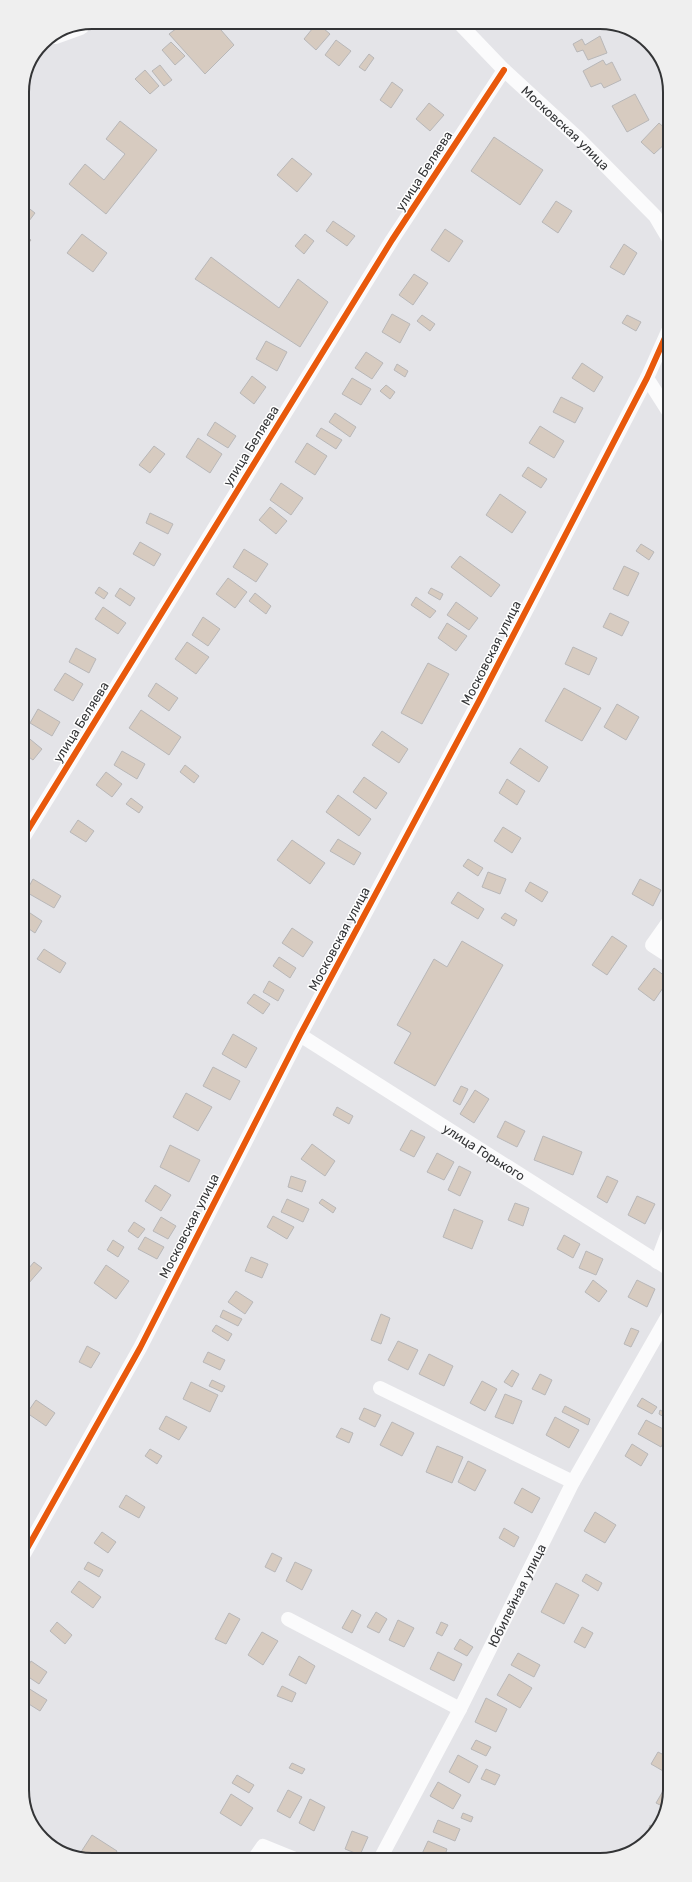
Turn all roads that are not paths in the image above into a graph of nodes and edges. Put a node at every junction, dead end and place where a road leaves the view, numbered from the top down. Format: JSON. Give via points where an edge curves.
{"nodes":[{"id":1,"x":465,"y":29,"type":"edge"},
{"id":2,"x":504,"y":70,"type":"junction"},
{"id":3,"x":663,"y":230,"type":"edge"},
{"id":4,"x":663,"y":343,"type":"edge"},
{"id":5,"x":647,"y":378,"type":"junction"},
{"id":6,"x":663,"y":404,"type":"edge"},
{"id":7,"x":29,"y":828,"type":"edge"},
{"id":8,"x":663,"y":929,"type":"edge"},
{"id":9,"x":663,"y":952,"type":"edge"},
{"id":10,"x":300,"y":1035,"type":"junction"},
{"id":11,"x":663,"y":1265,"type":"edge"},
{"id":12,"x":663,"y":1324,"type":"edge"},
{"id":13,"x":380,"y":1388,"type":"dead end"},
{"id":14,"x":573,"y":1482,"type":"junction"},
{"id":15,"x":29,"y":1545,"type":"edge"},
{"id":16,"x":288,"y":1619,"type":"dead end"},
{"id":17,"x":460,"y":1709,"type":"junction"},
{"id":18,"x":258,"y":1853,"type":"edge"},
{"id":19,"x":280,"y":1853,"type":"edge"},
{"id":20,"x":383,"y":1853,"type":"edge"}],
"edges":[{"from":1,"to":2,"type":"street","name":"Московская улица"},
{"from":2,"to":3,"type":"street","name":"Московская улица","via":[[655,216]]},
{"from":2,"to":7,"type":"street","name":"улица Беляева","via":[[392,240]]},
{"from":4,"to":5,"type":"street","name":"Московская улица"},
{"from":5,"to":6,"type":"street"},
{"from":5,"to":10,"type":"street","name":"Московская улица","via":[[479,701]]},
{"from":8,"to":9,"type":"street","via":[[652,945]]},
{"from":10,"to":11,"type":"street","name":"улица Горького"},
{"from":10,"to":15,"type":"street","name":"Московская улица","via":[[140,1348]]},
{"from":12,"to":14,"type":"street","name":"Юбилейная улица"},
{"from":13,"to":14,"type":"street"},
{"from":14,"to":17,"type":"street","name":"Юбилейная улица"},
{"from":16,"to":17,"type":"street"},
{"from":17,"to":20,"type":"street","name":"Юбилейная улица"},
{"from":18,"to":19,"type":"street","via":[[263,1846]]}]}
